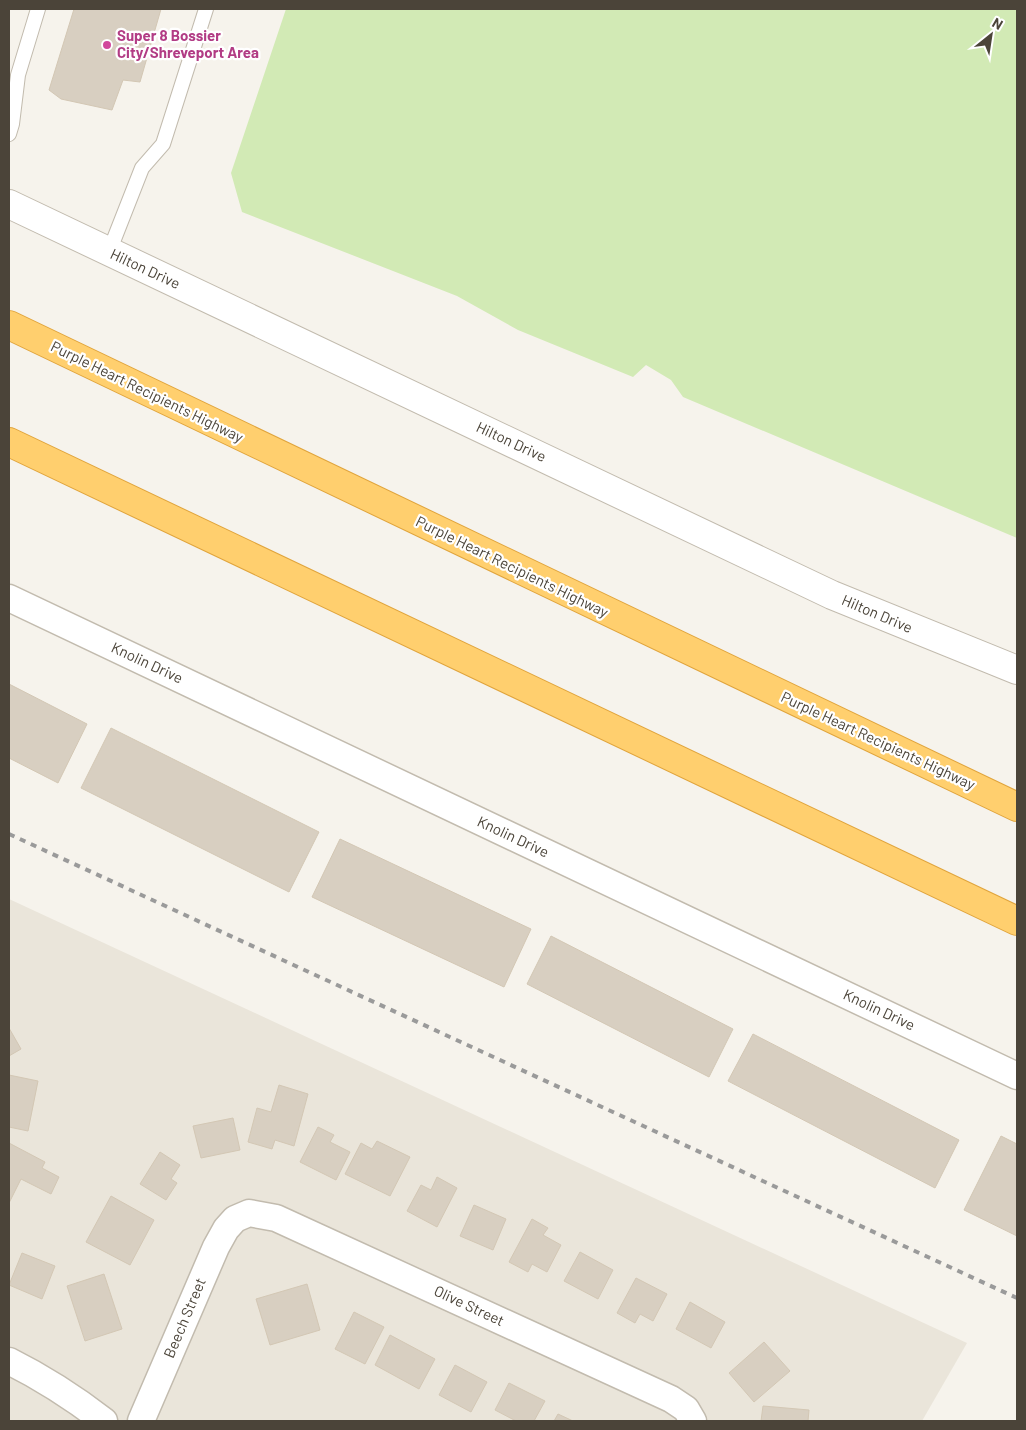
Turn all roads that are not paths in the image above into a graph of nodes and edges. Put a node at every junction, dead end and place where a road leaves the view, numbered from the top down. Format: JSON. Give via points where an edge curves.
{"nodes":[{"id":1,"x":38,"y":9,"type":"edge"},
{"id":2,"x":206,"y":9,"type":"edge"},
{"id":3,"x":9,"y":134,"type":"edge"},
{"id":4,"x":9,"y":204,"type":"edge"},
{"id":5,"x":109,"y":252,"type":"junction"},
{"id":6,"x":9,"y":325,"type":"edge"},
{"id":7,"x":9,"y":442,"type":"edge"},
{"id":8,"x":9,"y":448,"type":"edge"},
{"id":9,"x":84,"y":477,"type":"junction"},
{"id":10,"x":9,"y":598,"type":"edge"},
{"id":11,"x":1017,"y":670,"type":"edge"},
{"id":12,"x":1017,"y":807,"type":"edge"},
{"id":13,"x":1017,"y":921,"type":"edge"},
{"id":14,"x":1017,"y":1076,"type":"edge"},
{"id":15,"x":235,"y":1218,"type":"joint"},
{"id":16,"x":9,"y":1361,"type":"edge"},
{"id":17,"x":104,"y":1421,"type":"edge"},
{"id":18,"x":141,"y":1421,"type":"edge"},
{"id":19,"x":693,"y":1421,"type":"edge"}],
"edges":[{"from":1,"to":3,"type":"lane","via":[[18,75]]},
{"from":2,"to":5,"type":"lane","via":[[163,144],[142,168]]},
{"from":4,"to":5,"type":"street","name":"Hilton Drive"},
{"from":5,"to":11,"type":"street","name":"Hilton Drive","via":[[832,595]]},
{"from":6,"to":12,"type":"highway","name":"Purple Heart Recipients Highway"},
{"from":7,"to":9,"type":"highway"},
{"from":8,"to":9,"type":"highway"},
{"from":9,"to":13,"type":"highway"},
{"from":10,"to":14,"type":"street","name":"Knolin Drive"},
{"from":15,"to":18,"type":"street","name":"Beech Street","via":[[216,1246]]},
{"from":15,"to":19,"type":"street","name":"Olive Street","via":[[248,1214],[276,1218],[671,1399],[686,1409]]},
{"from":16,"to":17,"type":"street","via":[[71,1397]]}]}
